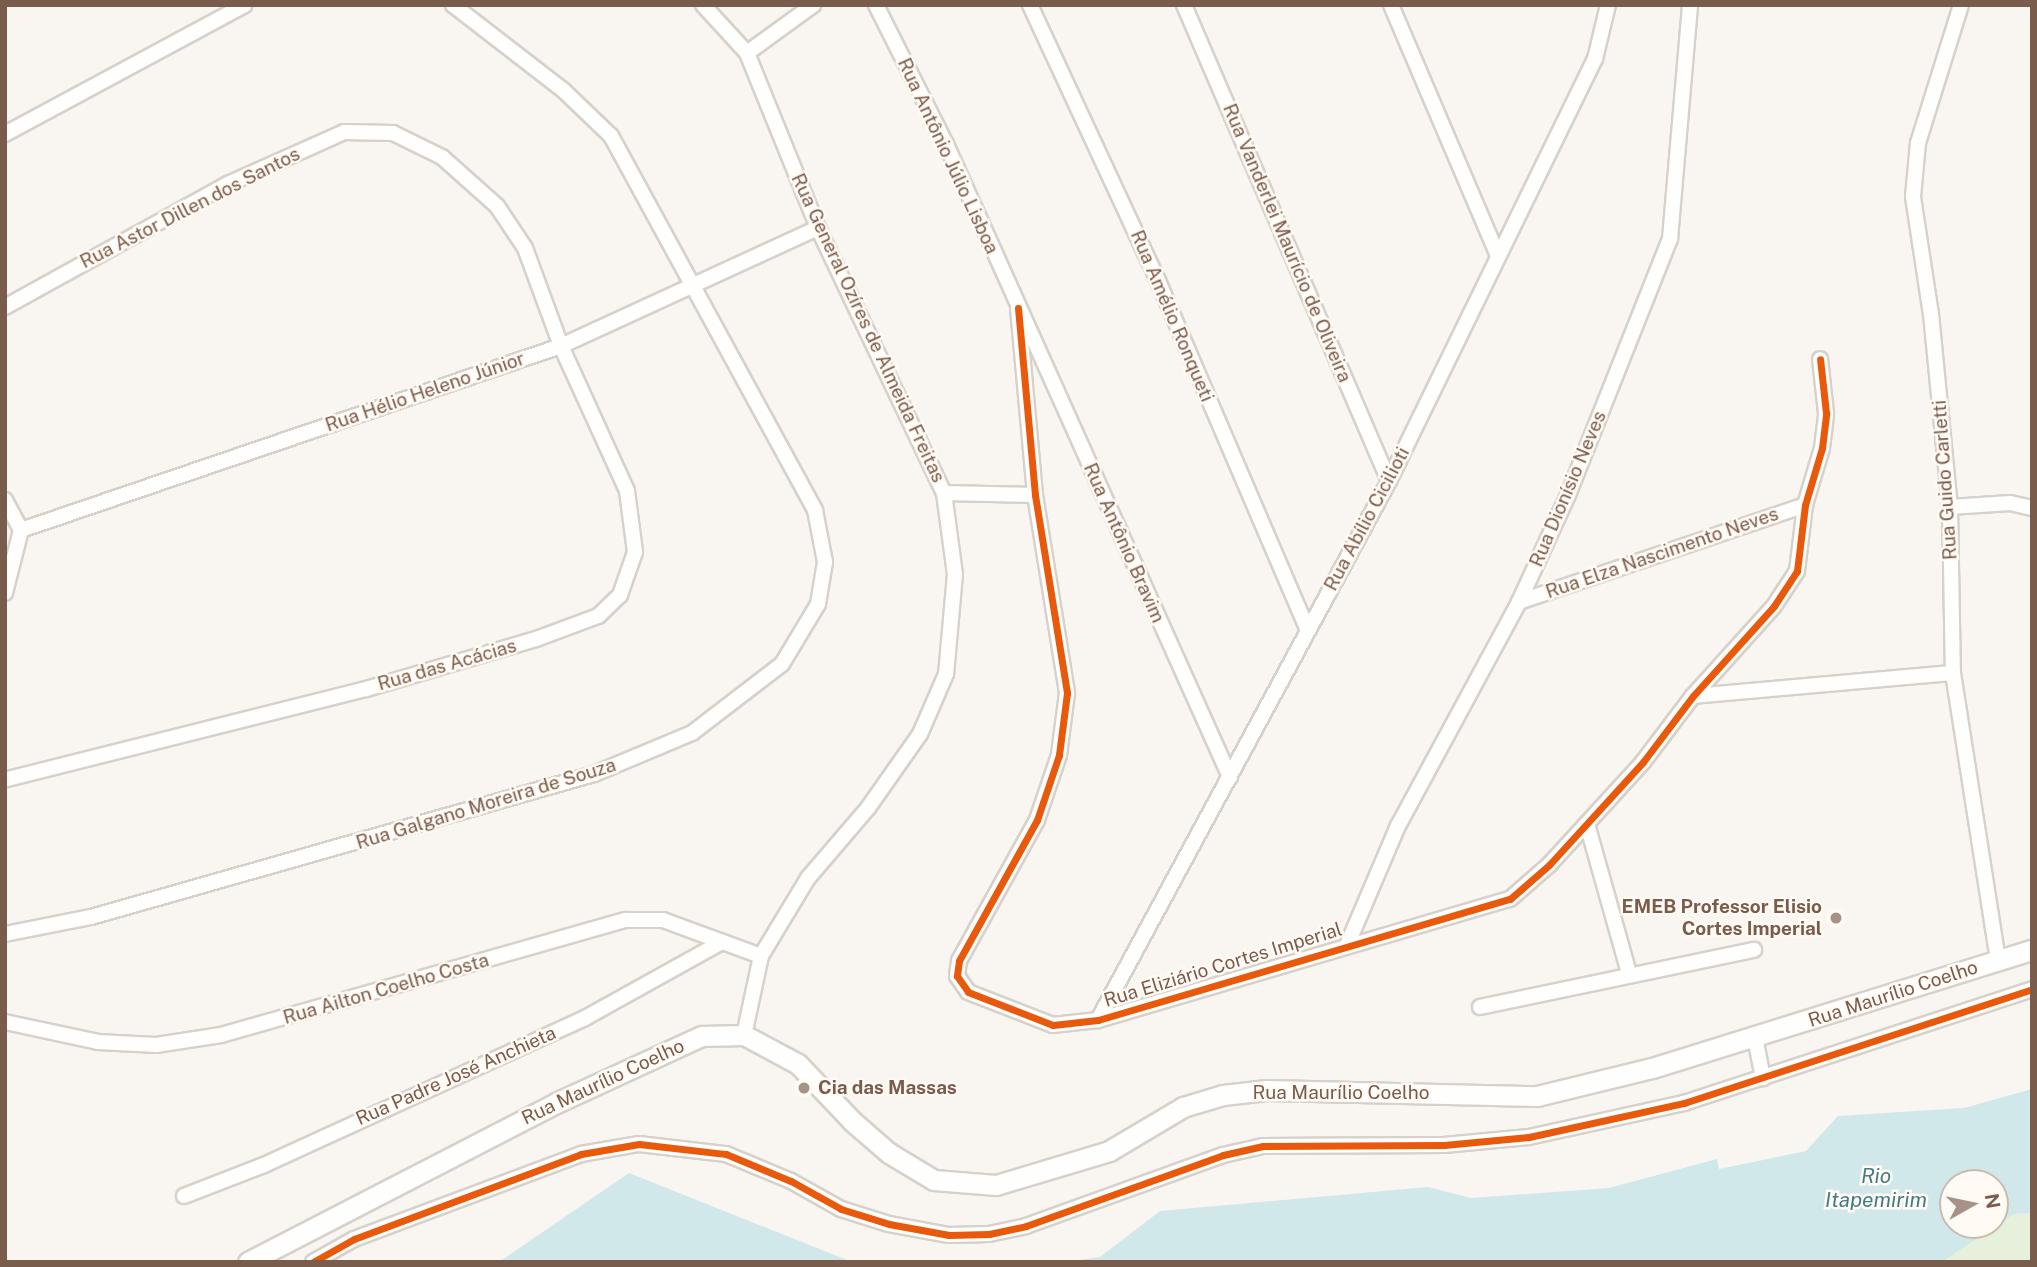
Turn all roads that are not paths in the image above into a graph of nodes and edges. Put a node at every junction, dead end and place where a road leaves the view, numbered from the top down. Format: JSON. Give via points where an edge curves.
{"nodes":[{"id":1,"x":245,"y":5,"type":"edge"},
{"id":2,"x":453,"y":5,"type":"edge"},
{"id":3,"x":703,"y":5,"type":"edge"},
{"id":4,"x":813,"y":5,"type":"edge"},
{"id":5,"x":876,"y":5,"type":"edge"},
{"id":6,"x":1030,"y":5,"type":"edge"},
{"id":7,"x":1184,"y":5,"type":"edge"},
{"id":8,"x":1391,"y":5,"type":"edge"},
{"id":9,"x":1608,"y":5,"type":"edge"},
{"id":10,"x":1690,"y":5,"type":"edge"},
{"id":11,"x":1961,"y":5,"type":"edge"},
{"id":12,"x":747,"y":53,"type":"junction"},
{"id":13,"x":5,"y":134,"type":"edge"},
{"id":14,"x":818,"y":228,"type":"junction"},
{"id":15,"x":1498,"y":256,"type":"junction"},
{"id":16,"x":693,"y":288,"type":"junction"},
{"id":17,"x":5,"y":307,"type":"edge"},
{"id":18,"x":1018,"y":308,"type":"junction"},
{"id":19,"x":561,"y":346,"type":"junction"},
{"id":20,"x":1820,"y":359,"type":"dead end"},
{"id":21,"x":1389,"y":481,"type":"junction"},
{"id":22,"x":944,"y":493,"type":"junction"},
{"id":23,"x":1035,"y":495,"type":"junction"},
{"id":24,"x":5,"y":500,"type":"edge"},
{"id":25,"x":1805,"y":505,"type":"junction"},
{"id":26,"x":1950,"y":507,"type":"junction"},
{"id":27,"x":2032,"y":508,"type":"edge"},
{"id":28,"x":21,"y":530,"type":"junction"},
{"id":29,"x":5,"y":593,"type":"edge"},
{"id":30,"x":1519,"y":602,"type":"junction"},
{"id":31,"x":1307,"y":629,"type":"junction"},
{"id":32,"x":1953,"y":673,"type":"junction"},
{"id":33,"x":1693,"y":696,"type":"junction"},
{"id":34,"x":1230,"y":777,"type":"junction"},
{"id":35,"x":5,"y":780,"type":"edge"},
{"id":36,"x":1587,"y":824,"type":"junction"},
{"id":37,"x":5,"y":934,"type":"edge"},
{"id":38,"x":722,"y":942,"type":"junction"},
{"id":39,"x":1348,"y":943,"type":"junction"},
{"id":40,"x":1754,"y":950,"type":"dead end"},
{"id":41,"x":2032,"y":950,"type":"edge"},
{"id":42,"x":761,"y":956,"type":"junction"},
{"id":43,"x":1998,"y":961,"type":"junction"},
{"id":44,"x":1629,"y":973,"type":"junction"},
{"id":45,"x":2032,"y":989,"type":"edge"},
{"id":46,"x":1480,"y":1007,"type":"dead end"},
{"id":47,"x":1098,"y":1020,"type":"junction"},
{"id":48,"x":5,"y":1022,"type":"edge"},
{"id":49,"x":744,"y":1035,"type":"junction"},
{"id":50,"x":1755,"y":1037,"type":"junction"},
{"id":51,"x":1763,"y":1078,"type":"junction"},
{"id":52,"x":184,"y":1196,"type":"dead end"},
{"id":53,"x":248,"y":1262,"type":"edge"},
{"id":54,"x":313,"y":1262,"type":"edge"}],
"edges":[{"from":1,"to":13,"type":"street"},
{"from":2,"to":16,"type":"street","name":"Rua Galgano Moreira de Souza","via":[[563,90],[611,136]]},
{"from":3,"to":12,"type":"street","name":"Rua General Ozíres de Almeida Freitas"},
{"from":4,"to":12,"type":"street"},
{"from":5,"to":18,"type":"street","name":"Rua Antônio Júlio Lisboa","via":[[946,145]]},
{"from":6,"to":31,"type":"street","name":"Rua Amélio Ronqueti","via":[[1159,283]]},
{"from":7,"to":21,"type":"street","name":"Rua Vanderlei Maurício de Oliveira"},
{"from":8,"to":15,"type":"street"},
{"from":9,"to":15,"type":"street","name":"Rua Abílio Cicilioti","via":[[1595,59]]},
{"from":10,"to":30,"type":"street","name":"Rua Dionísio Neves","via":[[1670,239],[1573,484]]},
{"from":11,"to":26,"type":"street","name":"Rua Guido Carletti","via":[[1918,143],[1913,197],[1931,314]]},
{"from":12,"to":14,"type":"street","name":"Rua General Ozíres de Almeida Freitas"},
{"from":14,"to":16,"type":"street","name":"Rua Hélio Heleno Júnior"},
{"from":14,"to":22,"type":"street","name":"Rua General Ozíres de Almeida Freitas"},
{"from":15,"to":21,"type":"street","name":"Rua Abílio Cicilioti"},
{"from":16,"to":19,"type":"street","name":"Rua Hélio Heleno Júnior"},
{"from":16,"to":37,"type":"street","name":"Rua Galgano Moreira de Souza","via":[[815,510],[825,562],[818,604],[782,664],[692,733],[594,774],[91,917]]},
{"from":17,"to":19,"type":"street","name":"Rua Astor Dillen dos Santos","via":[[228,184],[344,132],[393,133],[442,157],[497,206],[525,248]]},
{"from":18,"to":23,"type":"street","name":"Rua Eliziário Cortes Imperial"},
{"from":18,"to":34,"type":"street","name":"Rua Antônio Bravim"},
{"from":19,"to":28,"type":"street","name":"Rua Hélio Heleno Júnior"},
{"from":19,"to":35,"type":"street","name":"Rua das Acácias","via":[[627,491],[634,521],[630,574],[620,595],[598,616],[366,689]]},
{"from":20,"to":25,"type":"street","name":"Rua Eliziário Cortes Imperial","via":[[1826,414],[1822,448]]},
{"from":21,"to":31,"type":"street","name":"Rua Abílio Cicilioti"},
{"from":22,"to":23,"type":"street"},
{"from":22,"to":42,"type":"street","name":"Rua General Ozíres de Almeida Freitas","via":[[955,574],[946,674],[920,734],[868,808],[808,878]]},
{"from":23,"to":47,"type":"street","name":"Rua Eliziário Cortes Imperial","via":[[1067,693],[1059,755],[1037,820],[959,961],[957,976],[968,992],[1053,1025]]},
{"from":24,"to":28,"type":"street"},
{"from":25,"to":30,"type":"street","name":"Rua Elza Nascimento Neves"},
{"from":25,"to":33,"type":"street","name":"Rua Eliziário Cortes Imperial","via":[[1797,571],[1774,606]]},
{"from":26,"to":27,"type":"street","via":[[2010,503]]},
{"from":26,"to":32,"type":"street","name":"Rua Guido Carletti"},
{"from":28,"to":29,"type":"street"},
{"from":30,"to":39,"type":"street","name":"Rua Dionísio Neves","via":[[1398,826]]},
{"from":31,"to":34,"type":"street","name":"Rua Abílio Cicilioti"},
{"from":32,"to":33,"type":"street"},
{"from":32,"to":43,"type":"street","name":"Rua Guido Carletti"},
{"from":33,"to":36,"type":"street","name":"Rua Eliziário Cortes Imperial","via":[[1643,762]]},
{"from":34,"to":47,"type":"street","name":"Rua Abílio Cicilioti"},
{"from":36,"to":39,"type":"street","name":"Rua Eliziário Cortes Imperial","via":[[1510,899]]},
{"from":36,"to":44,"type":"street"},
{"from":38,"to":42,"type":"street","name":"Rua Ailton Coelho Costa"},
{"from":38,"to":48,"type":"street","name":"Rua Ailton Coelho Costa","via":[[663,920],[626,920],[323,1008],[220,1035],[156,1045],[98,1042]]},
{"from":38,"to":52,"type":"street","name":"Rua Padre José Anchieta","via":[[585,1018],[264,1165]]},
{"from":39,"to":47,"type":"street","name":"Rua Eliziário Cortes Imperial"},
{"from":40,"to":44,"type":"street"},
{"from":41,"to":43,"type":"main road","name":"Rua Maurílio Coelho"},
{"from":42,"to":49,"type":"street","name":"Rua General Ozíres de Almeida Freitas"},
{"from":43,"to":50,"type":"main road","name":"Rua Maurílio Coelho"},
{"from":44,"to":46,"type":"street"},
{"from":45,"to":51,"type":"street"},
{"from":49,"to":50,"type":"main road","name":"Rua Maurílio Coelho","via":[[798,1064],[852,1121],[909,1166],[934,1180],[996,1185],[1109,1151],[1183,1107],[1223,1095],[1266,1090],[1537,1096]]},
{"from":49,"to":53,"type":"main road","name":"Rua Maurílio Coelho","via":[[702,1036],[663,1051]]},
{"from":50,"to":51,"type":"street"},
{"from":51,"to":54,"type":"street","via":[[1684,1103],[1529,1136],[1444,1146],[1263,1146],[1223,1155],[1026,1226],[989,1234],[949,1235],[841,1209],[791,1181],[726,1154],[639,1143],[581,1154],[354,1239]]}]}
